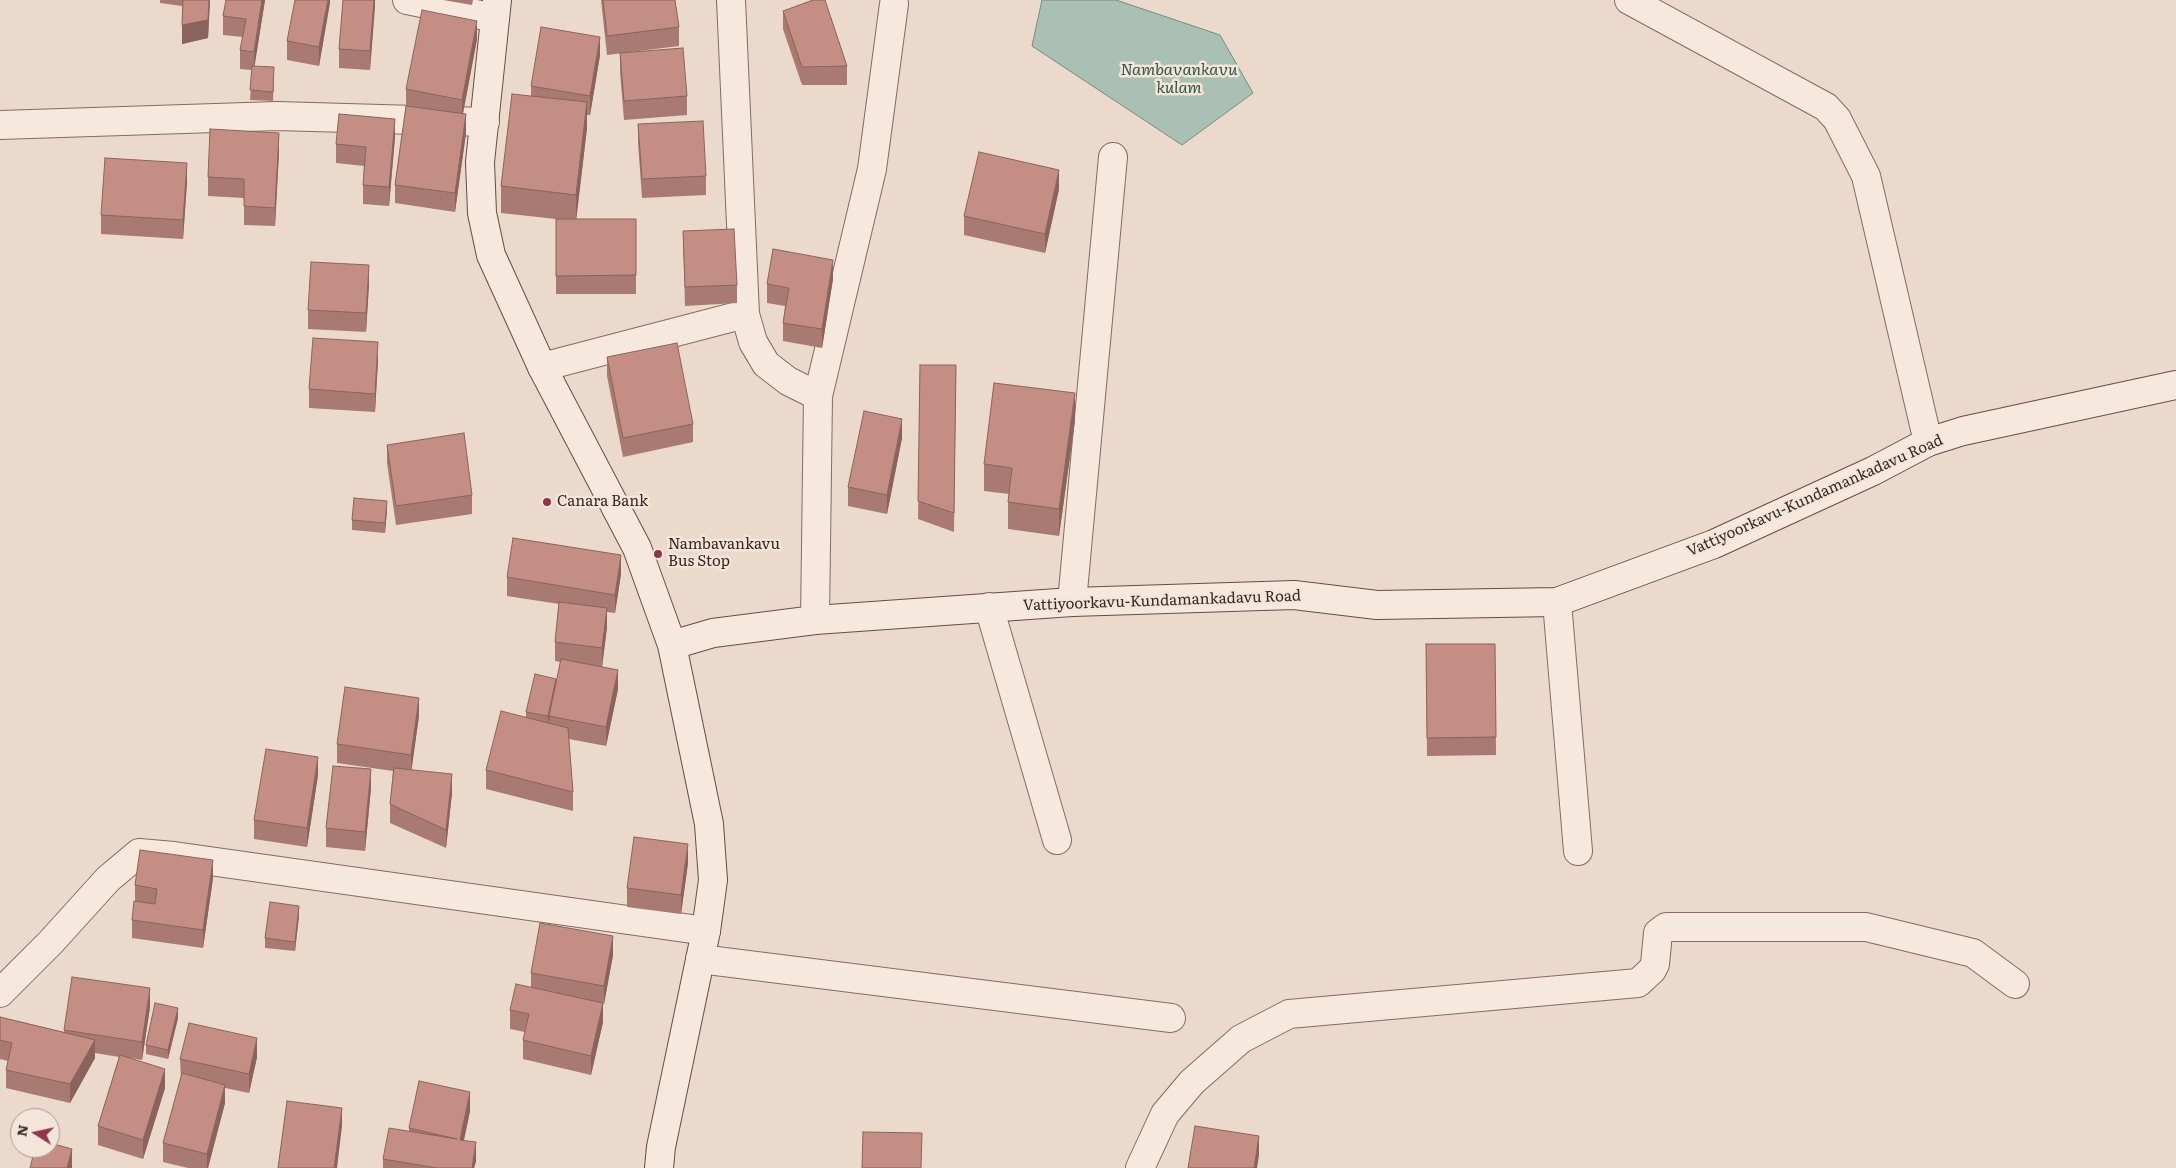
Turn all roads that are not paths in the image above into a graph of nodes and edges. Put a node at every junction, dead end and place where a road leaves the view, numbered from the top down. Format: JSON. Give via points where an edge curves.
{"nodes":[{"id":1,"x":407,"y":0,"type":"edge"},
{"id":2,"x":731,"y":0,"type":"edge"},
{"id":3,"x":1629,"y":0,"type":"edge"},
{"id":4,"x":894,"y":4,"type":"dead end"},
{"id":5,"x":496,"y":9,"type":"edge"},
{"id":6,"x":485,"y":122,"type":"junction"},
{"id":7,"x":0,"y":125,"type":"edge"},
{"id":8,"x":1113,"y":157,"type":"dead end"},
{"id":9,"x":745,"y":314,"type":"junction"},
{"id":10,"x":542,"y":367,"type":"junction"},
{"id":11,"x":2176,"y":386,"type":"edge"},
{"id":12,"x":818,"y":396,"type":"junction"},
{"id":13,"x":1928,"y":442,"type":"junction"},
{"id":14,"x":1072,"y":602,"type":"junction"},
{"id":15,"x":1557,"y":602,"type":"junction"},
{"id":16,"x":989,"y":607,"type":"junction"},
{"id":17,"x":815,"y":620,"type":"junction"},
{"id":18,"x":672,"y":645,"type":"junction"},
{"id":19,"x":1057,"y":840,"type":"dead end"},
{"id":20,"x":1578,"y":851,"type":"dead end"},
{"id":21,"x":706,"y":931,"type":"junction"},
{"id":22,"x":700,"y":959,"type":"junction"},
{"id":23,"x":2015,"y":984,"type":"dead end"},
{"id":24,"x":0,"y":993,"type":"edge"},
{"id":25,"x":1171,"y":1018,"type":"dead end"},
{"id":26,"x":659,"y":1168,"type":"edge"},
{"id":27,"x":1140,"y":1168,"type":"edge"}],
"edges":[{"from":1,"to":5,"type":"street"},
{"from":2,"to":9,"type":"street"},
{"from":3,"to":13,"type":"street","via":[[1826,107],[1837,119],[1866,176]]},
{"from":4,"to":12,"type":"street","via":[[872,169]]},
{"from":5,"to":6,"type":"street"},
{"from":6,"to":7,"type":"street","via":[[277,116]]},
{"from":6,"to":10,"type":"street","via":[[480,162],[482,205],[491,255]]},
{"from":8,"to":14,"type":"street"},
{"from":9,"to":10,"type":"street"},
{"from":9,"to":12,"type":"street","via":[[753,342],[766,364],[788,381]]},
{"from":10,"to":18,"type":"street","via":[[636,548]]},
{"from":11,"to":13,"type":"street","name":"Vattiyoorkavu-Kundamankadavu Road","via":[[1963,431]]},
{"from":12,"to":17,"type":"street"},
{"from":13,"to":15,"type":"street","name":"Vattiyoorkavu-Kundamankadavu Road","via":[[1873,471],[1714,544]]},
{"from":14,"to":15,"type":"street","name":"Vattiyoorkavu-Kundamankadavu Road","via":[[1294,595],[1377,605]]},
{"from":14,"to":16,"type":"street","name":"Vattiyoorkavu-Kundamankadavu Road"},
{"from":15,"to":20,"type":"street"},
{"from":16,"to":17,"type":"street","name":"Vattiyoorkavu-Kundamankadavu Road"},
{"from":16,"to":19,"type":"street"},
{"from":17,"to":18,"type":"street","name":"Vattiyoorkavu-Kundamankadavu Road","via":[[713,633]]},
{"from":18,"to":21,"type":"street","via":[[709,824],[713,880]]},
{"from":21,"to":22,"type":"street"},
{"from":21,"to":24,"type":"street","via":[[139,853],[108,879]]},
{"from":22,"to":25,"type":"street"},
{"from":22,"to":26,"type":"street"},
{"from":23,"to":27,"type":"street","via":[[1973,953],[1866,927],[1666,927],[1658,933],[1652,970],[1638,983],[1289,1014],[1241,1039],[1192,1082],[1164,1114]]}]}
